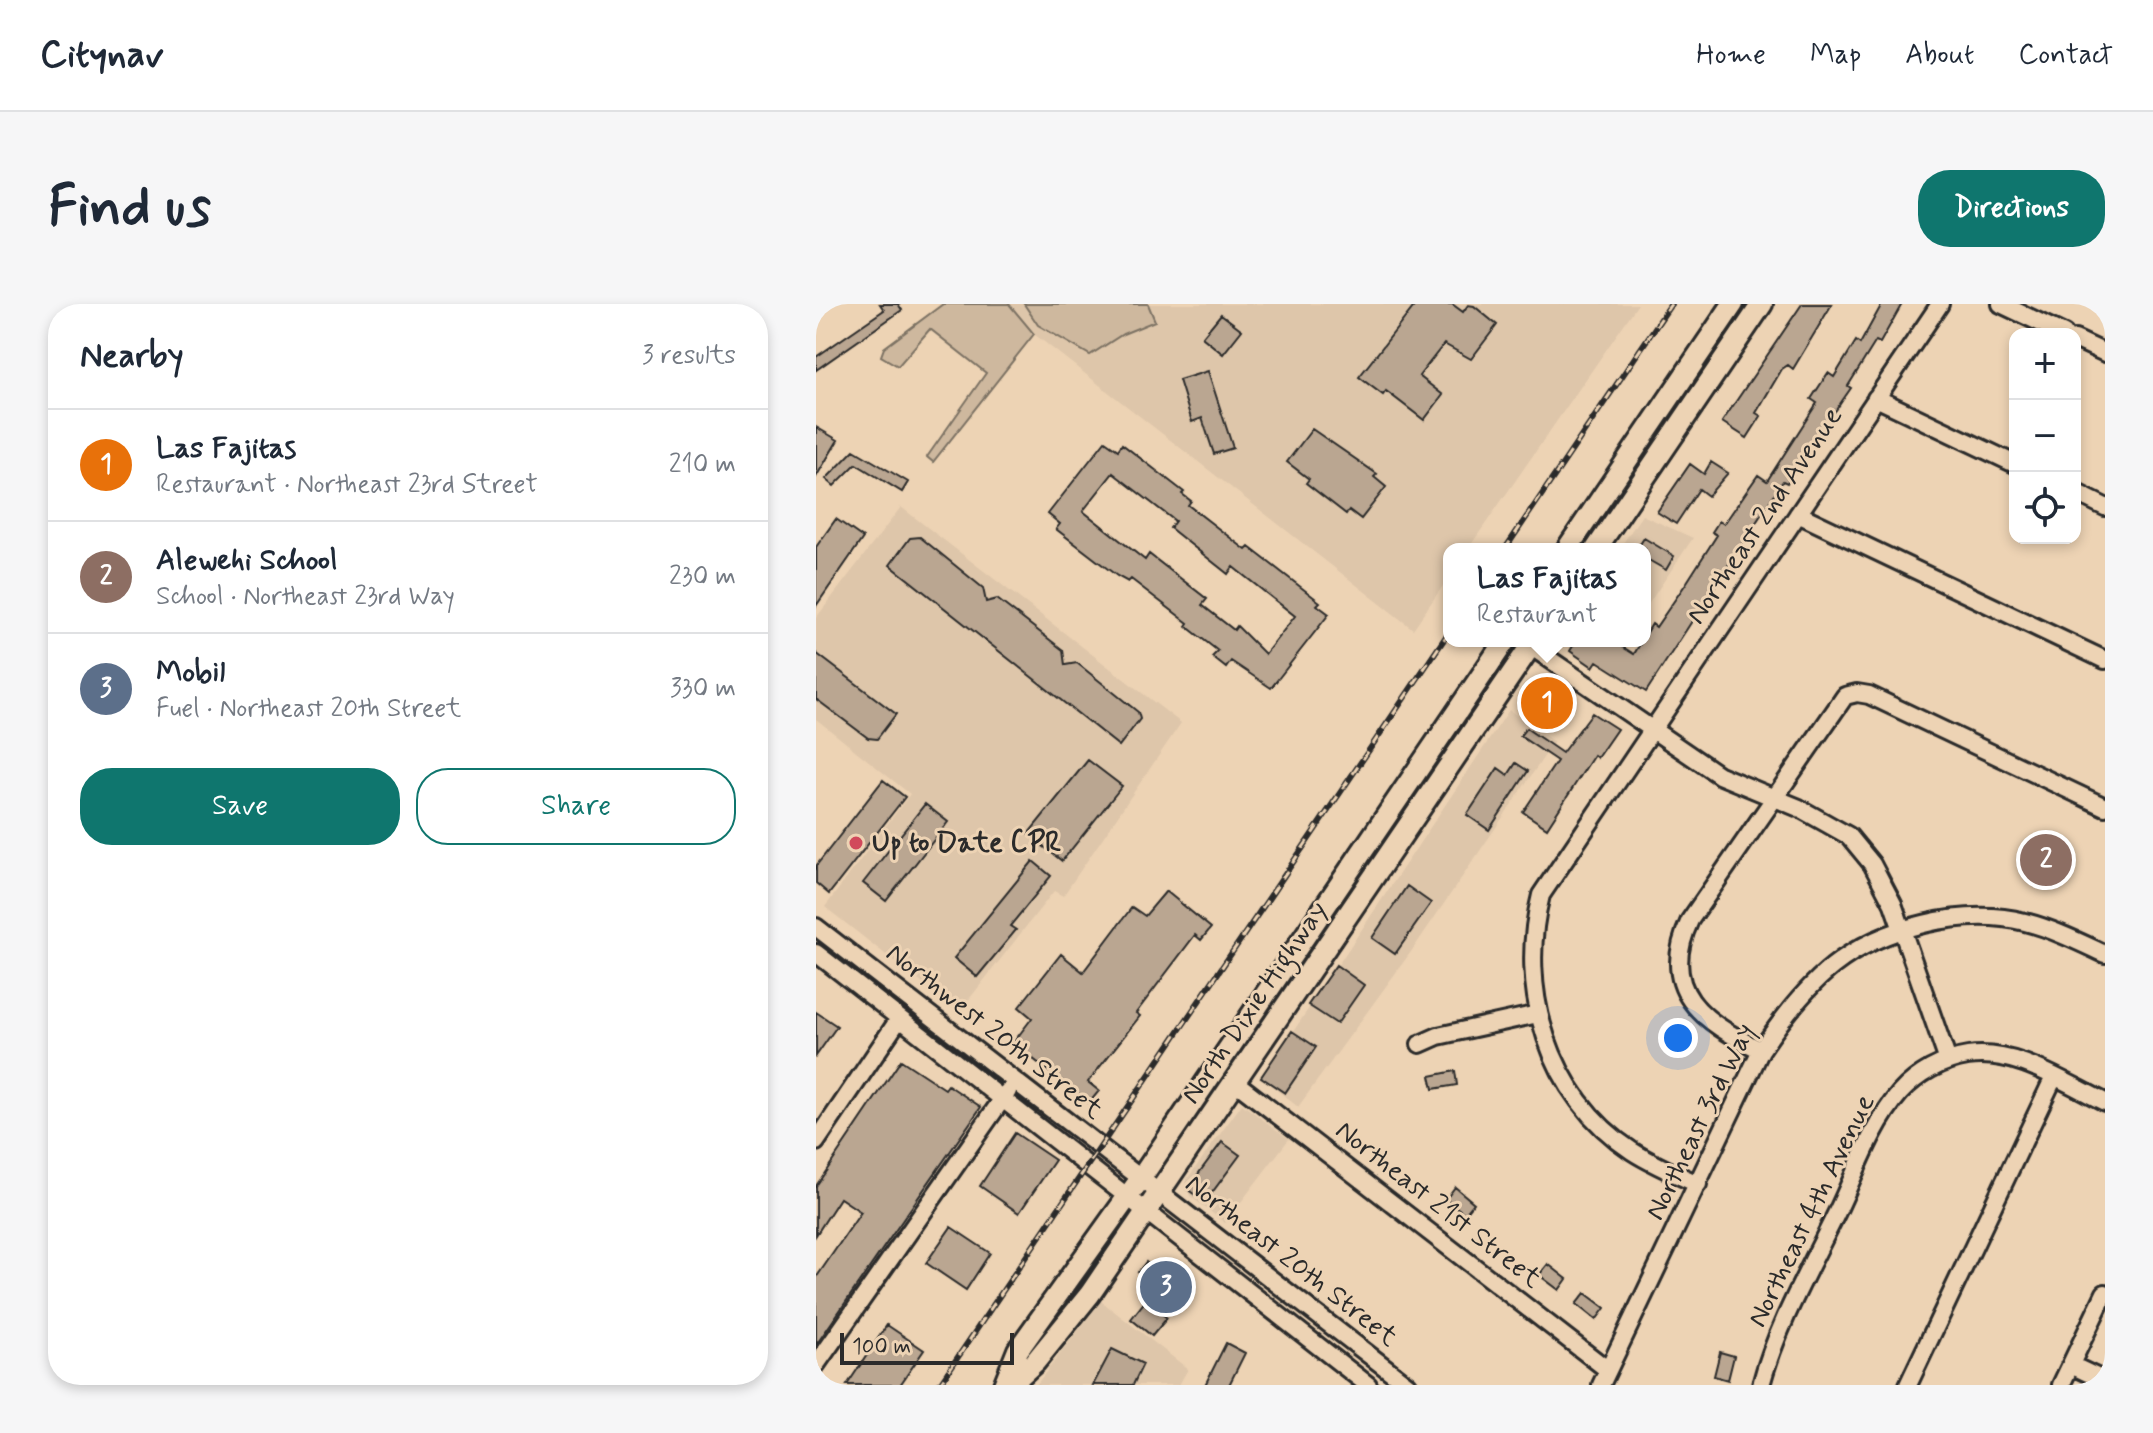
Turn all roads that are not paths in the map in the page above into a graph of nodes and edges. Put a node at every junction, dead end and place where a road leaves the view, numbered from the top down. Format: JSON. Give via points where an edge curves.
{"nodes":[{"id":1,"x":1733,"y":304,"type":"edge"},
{"id":2,"x":1762,"y":304,"type":"edge"},
{"id":3,"x":1940,"y":304,"type":"edge"},
{"id":4,"x":2001,"y":304,"type":"edge"},
{"id":5,"x":2051,"y":328,"type":"edge"},
{"id":6,"x":2081,"y":342,"type":"edge"},
{"id":7,"x":2105,"y":353,"type":"edge"},
{"id":8,"x":1876,"y":398,"type":"junction"},
{"id":9,"x":2009,"y":461,"type":"edge"},
{"id":10,"x":2081,"y":495,"type":"edge"},
{"id":11,"x":2105,"y":507,"type":"edge"},
{"id":12,"x":1798,"y":514,"type":"junction"},
{"id":13,"x":1571,"y":543,"type":"edge"},
{"id":14,"x":1600,"y":543,"type":"edge"},
{"id":15,"x":1501,"y":647,"type":"edge"},
{"id":16,"x":1526,"y":647,"type":"edge"},
{"id":17,"x":1535,"y":647,"type":"edge"},
{"id":18,"x":2105,"y":660,"type":"edge"},
{"id":19,"x":1652,"y":730,"type":"junction"},
{"id":20,"x":1773,"y":798,"type":"junction"},
{"id":21,"x":2105,"y":807,"type":"edge"},
{"id":22,"x":1336,"y":889,"type":"junction"},
{"id":23,"x":1356,"y":904,"type":"junction"},
{"id":24,"x":816,"y":927,"type":"edge"},
{"id":25,"x":1902,"y":931,"type":"junction"},
{"id":26,"x":816,"y":953,"type":"edge"},
{"id":27,"x":2105,"y":954,"type":"edge"},
{"id":28,"x":1538,"y":1014,"type":"junction"},
{"id":29,"x":899,"y":1019,"type":"junction"},
{"id":30,"x":918,"y":1033,"type":"junction"},
{"id":31,"x":956,"y":1036,"type":"junction"},
{"id":32,"x":1420,"y":1044,"type":"dead end"},
{"id":33,"x":1761,"y":1050,"type":"junction"},
{"id":34,"x":1948,"y":1061,"type":"junction"},
{"id":35,"x":2054,"y":1077,"type":"junction"},
{"id":36,"x":1015,"y":1081,"type":"junction"},
{"id":37,"x":1235,"y":1082,"type":"junction"},
{"id":38,"x":1002,"y":1099,"type":"junction"},
{"id":39,"x":2105,"y":1102,"type":"edge"},
{"id":40,"x":816,"y":1142,"type":"edge"},
{"id":41,"x":1141,"y":1178,"type":"junction"},
{"id":42,"x":1698,"y":1184,"type":"junction"},
{"id":43,"x":1160,"y":1192,"type":"junction"},
{"id":44,"x":1128,"y":1196,"type":"junction"},
{"id":45,"x":1147,"y":1211,"type":"junction"},
{"id":46,"x":2105,"y":1293,"type":"edge"},
{"id":47,"x":1310,"y":1308,"type":"junction"},
{"id":48,"x":1297,"y":1330,"type":"junction"},
{"id":49,"x":816,"y":1365,"type":"edge"},
{"id":50,"x":2071,"y":1365,"type":"junction"},
{"id":51,"x":1605,"y":1378,"type":"edge"},
{"id":52,"x":2105,"y":1381,"type":"edge"},
{"id":53,"x":1007,"y":1385,"type":"edge"},
{"id":54,"x":1368,"y":1385,"type":"edge"},
{"id":55,"x":1408,"y":1385,"type":"edge"},
{"id":56,"x":1761,"y":1385,"type":"edge"},
{"id":57,"x":1908,"y":1385,"type":"edge"},
{"id":58,"x":2061,"y":1385,"type":"edge"}],
"edges":[{"from":1,"to":13,"type":"main road"},
{"from":2,"to":14,"type":"main road"},
{"from":3,"to":8,"type":"street","name":"Northeast 2nd Avenue"},
{"from":4,"to":5,"type":"street"},
{"from":6,"to":7,"type":"street"},
{"from":8,"to":9,"type":"street"},
{"from":8,"to":12,"type":"street","name":"Northeast 2nd Avenue"},
{"from":10,"to":11,"type":"street"},
{"from":12,"to":18,"type":"street"},
{"from":12,"to":19,"type":"street","name":"Northeast 2nd Avenue"},
{"from":15,"to":22,"type":"main road","name":"North Dixie Highway"},
{"from":16,"to":23,"type":"main road","name":"North Dixie Highway"},
{"from":17,"to":19,"type":"street"},
{"from":19,"to":20,"type":"street","via":[[1719,775]]},
{"from":19,"to":28,"type":"street","name":"Northeast 2nd Avenue","via":[[1541,895],[1531,950]]},
{"from":20,"to":21,"type":"street","via":[[1836,704],[1857,693]]},
{"from":20,"to":25,"type":"street","via":[[1849,836],[1883,883]]},
{"from":20,"to":33,"type":"street","via":[[1690,920],[1679,957],[1685,990],[1699,1013],[1716,1028]]},
{"from":22,"to":23,"type":"main road"},
{"from":22,"to":41,"type":"main road","name":"North Dixie Highway"},
{"from":23,"to":37,"type":"main road","name":"North Dixie Highway"},
{"from":24,"to":31,"type":"street","name":"Northwest 20th Street"},
{"from":25,"to":27,"type":"street","name":"Northeast 3rd Way","via":[[1937,922],[2024,922]]},
{"from":25,"to":33,"type":"street","name":"Northeast 3rd Way","via":[[1833,965]]},
{"from":25,"to":34,"type":"street"},
{"from":26,"to":29,"type":"street","name":"Northwest 20th Street"},
{"from":28,"to":32,"type":"street"},
{"from":28,"to":42,"type":"street","name":"Northeast 2nd Avenue","via":[[1556,1064],[1610,1135]]},
{"from":29,"to":30,"type":"street","name":"Northwest 20th Street"},
{"from":29,"to":40,"type":"street"},
{"from":30,"to":31,"type":"street"},
{"from":30,"to":38,"type":"street","name":"Northwest 20th Street"},
{"from":31,"to":36,"type":"street","name":"Northwest 20th Street"},
{"from":33,"to":42,"type":"street","name":"Northeast 3rd Way"},
{"from":34,"to":35,"type":"street","name":"Northeast 4th Avenue","via":[[2004,1057]]},
{"from":34,"to":56,"type":"street","name":"Northeast 4th Avenue","via":[[1919,1075],[1879,1124],[1787,1316]]},
{"from":35,"to":39,"type":"street","name":"Northeast 4th Avenue"},
{"from":35,"to":57,"type":"street"},
{"from":36,"to":38,"type":"street"},
{"from":36,"to":41,"type":"street","name":"Northwest 20th Street"},
{"from":37,"to":43,"type":"main road","name":"North Dixie Highway"},
{"from":37,"to":51,"type":"street","name":"Northeast 21st Street"},
{"from":38,"to":44,"type":"street","name":"Northwest 20th Street"},
{"from":38,"to":49,"type":"street"},
{"from":41,"to":43,"type":"street","name":"Northeast 20th Street"},
{"from":41,"to":44,"type":"main road","name":"North Dixie Highway"},
{"from":42,"to":51,"type":"street","name":"Northeast 3rd Way"},
{"from":43,"to":45,"type":"main road","name":"North Dixie Highway"},
{"from":43,"to":47,"type":"street","name":"Northeast 20th Street"},
{"from":44,"to":45,"type":"street","name":"Northeast 20th Street"},
{"from":44,"to":53,"type":"main road","name":"North Dixie Highway","via":[[1018,1350]]},
{"from":45,"to":48,"type":"street","name":"Northeast 20th Street"},
{"from":45,"to":53,"type":"main road","name":"North Dixie Highway","via":[[1090,1294],[1035,1362]]},
{"from":46,"to":50,"type":"street"},
{"from":47,"to":48,"type":"street"},
{"from":47,"to":55,"type":"street","name":"Northeast 20th Street"},
{"from":48,"to":54,"type":"street","name":"Northeast 20th Street"},
{"from":50,"to":52,"type":"street"},
{"from":50,"to":58,"type":"street"}]}
